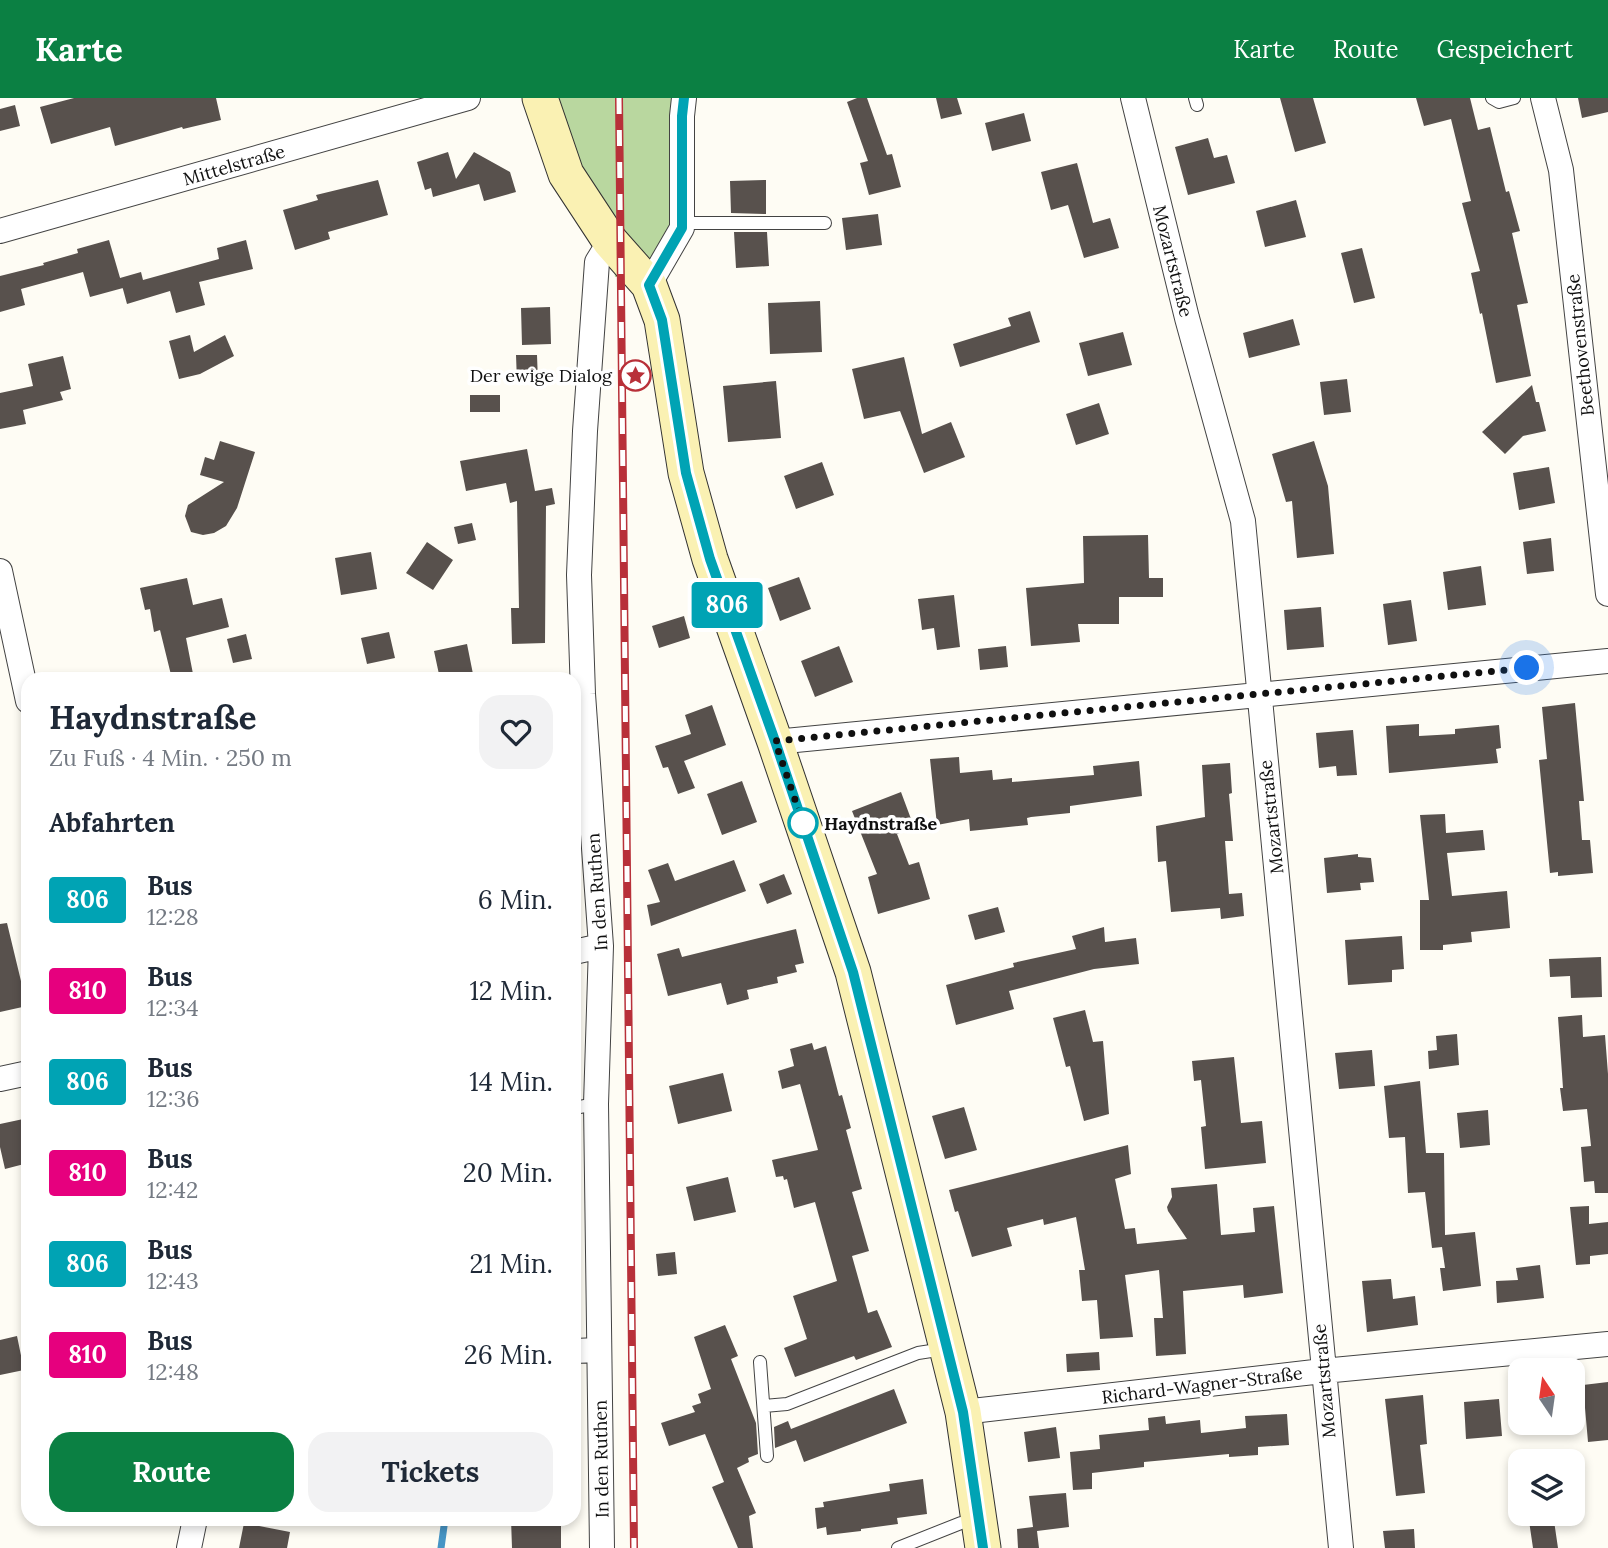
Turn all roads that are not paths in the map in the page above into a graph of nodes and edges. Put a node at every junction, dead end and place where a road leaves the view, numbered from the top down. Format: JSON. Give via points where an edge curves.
{"nodes":[{"id":1,"x":468,"y":98,"type":"edge"},
{"id":2,"x":540,"y":98,"type":"edge"},
{"id":3,"x":684,"y":98,"type":"edge"},
{"id":4,"x":1133,"y":98,"type":"edge"},
{"id":5,"x":1492,"y":98,"type":"edge"},
{"id":6,"x":1514,"y":98,"type":"edge"},
{"id":7,"x":1543,"y":98,"type":"edge"},
{"id":8,"x":682,"y":223,"type":"junction"},
{"id":9,"x":825,"y":223,"type":"dead end"},
{"id":10,"x":0,"y":232,"type":"edge"},
{"id":11,"x":610,"y":241,"type":"junction"},
{"id":12,"x":649,"y":285,"type":"junction"},
{"id":13,"x":0,"y":571,"type":"edge"},
{"id":14,"x":1608,"y":593,"type":"edge"},
{"id":15,"x":1608,"y":661,"type":"edge"},
{"id":16,"x":22,"y":672,"type":"edge"},
{"id":17,"x":1259,"y":694,"type":"junction"},
{"id":18,"x":775,"y":741,"type":"junction"},
{"id":19,"x":601,"y":946,"type":"junction"},
{"id":20,"x":581,"y":950,"type":"edge"},
{"id":21,"x":21,"y":1074,"type":"edge"},
{"id":22,"x":0,"y":1079,"type":"edge"},
{"id":23,"x":585,"y":1106,"type":"edge"},
{"id":24,"x":1608,"y":1345,"type":"edge"},
{"id":25,"x":948,"y":1348,"type":"junction"},
{"id":26,"x":599,"y":1350,"type":"junction"},
{"id":27,"x":581,"y":1351,"type":"edge"},
{"id":28,"x":760,"y":1362,"type":"dead end"},
{"id":29,"x":1323,"y":1371,"type":"junction"},
{"id":30,"x":764,"y":1406,"type":"junction"},
{"id":31,"x":963,"y":1412,"type":"junction"},
{"id":32,"x":767,"y":1456,"type":"dead end"},
{"id":33,"x":194,"y":1526,"type":"edge"},
{"id":34,"x":981,"y":1534,"type":"edge"},
{"id":35,"x":189,"y":1548,"type":"edge"},
{"id":36,"x":602,"y":1548,"type":"edge"},
{"id":37,"x":898,"y":1548,"type":"edge"},
{"id":38,"x":1341,"y":1548,"type":"edge"}],
"edges":[{"from":1,"to":10,"type":"street","name":"Mittelstraße"},
{"from":2,"to":11,"type":"main road","via":[[566,174]]},
{"from":3,"to":8,"type":"street"},
{"from":4,"to":17,"type":"street","name":"Mozartstraße","via":[[1243,521]]},
{"from":5,"to":6,"type":"lane","via":[[1499,102]]},
{"from":7,"to":14,"type":"street","name":"Beethovenstraße","via":[[1561,170]]},
{"from":8,"to":9,"type":"lane"},
{"from":8,"to":12,"type":"street"},
{"from":11,"to":12,"type":"main road"},
{"from":11,"to":19,"type":"street","name":"In den Ruthen","via":[[597,261],[579,575]]},
{"from":12,"to":18,"type":"main road","via":[[662,320],[686,473],[710,559]]},
{"from":13,"to":16,"type":"street"},
{"from":15,"to":17,"type":"street"},
{"from":17,"to":18,"type":"street"},
{"from":17,"to":29,"type":"street","name":"Mozartstraße"},
{"from":18,"to":25,"type":"main road","via":[[853,972]]},
{"from":19,"to":20,"type":"street"},
{"from":19,"to":23,"type":"street","name":"In den Ruthen"},
{"from":21,"to":22,"type":"street"},
{"from":23,"to":26,"type":"street","name":"In den Ruthen"},
{"from":24,"to":29,"type":"street","name":"Richard-Wagner-Straße"},
{"from":25,"to":30,"type":"lane","via":[[918,1353],[787,1404]]},
{"from":25,"to":31,"type":"main road"},
{"from":26,"to":27,"type":"street"},
{"from":26,"to":36,"type":"street","name":"In den Ruthen"},
{"from":28,"to":30,"type":"lane"},
{"from":29,"to":31,"type":"street","name":"Richard-Wagner-Straße"},
{"from":29,"to":38,"type":"street","name":"Mozartstraße"},
{"from":30,"to":32,"type":"lane"},
{"from":31,"to":34,"type":"main road"},
{"from":33,"to":35,"type":"street"},
{"from":34,"to":37,"type":"lane","via":[[961,1523]]}]}
